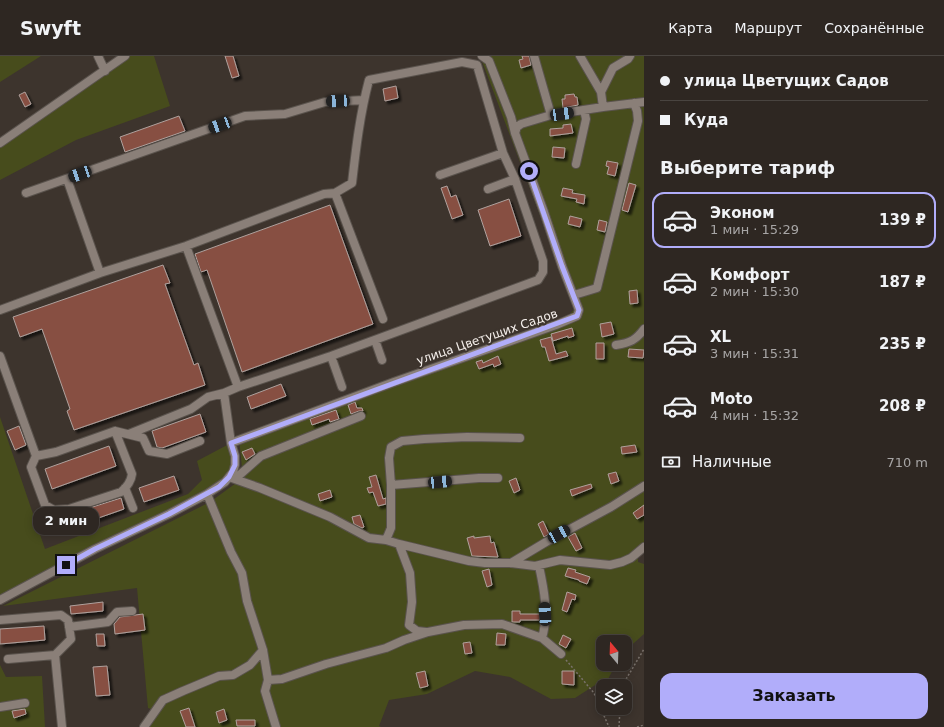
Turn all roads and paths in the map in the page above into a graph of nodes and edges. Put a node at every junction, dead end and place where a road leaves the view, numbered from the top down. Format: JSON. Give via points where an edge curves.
{"nodes":[{"id":1,"x":98,"y":56,"type":"edge"},
{"id":2,"x":125,"y":56,"type":"edge"},
{"id":3,"x":482,"y":56,"type":"edge"},
{"id":4,"x":534,"y":56,"type":"edge"},
{"id":5,"x":580,"y":56,"type":"edge"},
{"id":6,"x":630,"y":56,"type":"edge"},
{"id":7,"x":104,"y":70,"type":"junction"},
{"id":8,"x":601,"y":92,"type":"junction"},
{"id":9,"x":364,"y":100,"type":"junction"},
{"id":10,"x":644,"y":102,"type":"edge"},
{"id":11,"x":634,"y":103,"type":"junction"},
{"id":12,"x":603,"y":107,"type":"junction"},
{"id":13,"x":584,"y":110,"type":"junction"},
{"id":14,"x":551,"y":115,"type":"junction"},
{"id":15,"x":515,"y":134,"type":"junction"},
{"id":16,"x":0,"y":143,"type":"edge"},
{"id":17,"x":504,"y":153,"type":"junction"},
{"id":18,"x":576,"y":164,"type":"dead end"},
{"id":19,"x":440,"y":175,"type":"dead end"},
{"id":20,"x":67,"y":179,"type":"junction"},
{"id":21,"x":515,"y":180,"type":"junction"},
{"id":22,"x":488,"y":189,"type":"dead end"},
{"id":23,"x":26,"y":193,"type":"dead end"},
{"id":24,"x":335,"y":193,"type":"junction"},
{"id":25,"x":186,"y":246,"type":"junction"},
{"id":26,"x":100,"y":273,"type":"junction"},
{"id":27,"x":574,"y":295,"type":"junction"},
{"id":28,"x":0,"y":310,"type":"edge"},
{"id":29,"x":383,"y":319,"type":"dead end"},
{"id":30,"x":644,"y":328,"type":"edge"},
{"id":31,"x":375,"y":340,"type":"junction"},
{"id":32,"x":616,"y":345,"type":"dead end"},
{"id":33,"x":0,"y":356,"type":"edge"},
{"id":34,"x":331,"y":356,"type":"junction"},
{"id":35,"x":382,"y":360,"type":"dead end"},
{"id":36,"x":238,"y":387,"type":"junction"},
{"id":37,"x":342,"y":387,"type":"dead end"},
{"id":38,"x":224,"y":393,"type":"junction"},
{"id":39,"x":361,"y":416,"type":"dead end"},
{"id":40,"x":115,"y":431,"type":"junction"},
{"id":41,"x":129,"y":434,"type":"junction"},
{"id":42,"x":520,"y":438,"type":"dead end"},
{"id":43,"x":200,"y":441,"type":"dead end"},
{"id":44,"x":231,"y":443,"type":"junction"},
{"id":45,"x":36,"y":456,"type":"junction"},
{"id":46,"x":232,"y":478,"type":"junction"},
{"id":47,"x":498,"y":478,"type":"dead end"},
{"id":48,"x":391,"y":485,"type":"junction"},
{"id":49,"x":644,"y":486,"type":"edge"},
{"id":50,"x":125,"y":488,"type":"junction"},
{"id":51,"x":207,"y":494,"type":"junction"},
{"id":52,"x":75,"y":508,"type":"junction"},
{"id":53,"x":133,"y":508,"type":"dead end"},
{"id":54,"x":79,"y":520,"type":"dead end"},
{"id":55,"x":386,"y":540,"type":"junction"},
{"id":56,"x":399,"y":544,"type":"junction"},
{"id":57,"x":644,"y":547,"type":"edge"},
{"id":58,"x":511,"y":563,"type":"junction"},
{"id":59,"x":539,"y":566,"type":"junction"},
{"id":60,"x":0,"y":600,"type":"edge"},
{"id":61,"x":132,"y":611,"type":"dead end"},
{"id":62,"x":0,"y":620,"type":"edge"},
{"id":63,"x":409,"y":625,"type":"junction"},
{"id":64,"x":69,"y":628,"type":"junction"},
{"id":65,"x":428,"y":632,"type":"junction"},
{"id":66,"x":542,"y":638,"type":"junction"},
{"id":67,"x":404,"y":640,"type":"junction"},
{"id":68,"x":263,"y":650,"type":"junction"},
{"id":69,"x":644,"y":650,"type":"edge"},
{"id":70,"x":561,"y":654,"type":"joint"},
{"id":71,"x":55,"y":655,"type":"junction"},
{"id":72,"x":8,"y":658,"type":"dead end"},
{"id":73,"x":626,"y":679,"type":"edge"},
{"id":74,"x":268,"y":680,"type":"junction"},
{"id":75,"x":24,"y":703,"type":"dead end"},
{"id":76,"x":0,"y":707,"type":"edge"},
{"id":77,"x":620,"y":715,"type":"edge"},
{"id":78,"x":644,"y":725,"type":"edge"},
{"id":79,"x":62,"y":727,"type":"edge"},
{"id":80,"x":144,"y":727,"type":"edge"},
{"id":81,"x":276,"y":727,"type":"edge"},
{"id":82,"x":609,"y":727,"type":"edge"},
{"id":83,"x":619,"y":727,"type":"edge"},
{"id":84,"x":638,"y":727,"type":"edge"}],
"edges":[{"from":1,"to":7,"type":"street"},
{"from":2,"to":7,"type":"street"},
{"from":3,"to":15,"type":"street","name":"улица Цветущих Садов","via":[[489,61]]},
{"from":4,"to":14,"type":"street"},
{"from":5,"to":8,"type":"street"},
{"from":6,"to":8,"type":"street","via":[[613,68]]},
{"from":7,"to":16,"type":"street"},
{"from":8,"to":12,"type":"street"},
{"from":9,"to":17,"type":"street","via":[[370,80],[462,62],[478,65]]},
{"from":9,"to":20,"type":"street","via":[[325,102],[285,114],[245,116]]},
{"from":9,"to":24,"type":"street","via":[[352,183]]},
{"from":10,"to":11,"type":"street"},
{"from":11,"to":12,"type":"street"},
{"from":11,"to":27,"type":"street","via":[[638,122],[597,288]]},
{"from":12,"to":13,"type":"street"},
{"from":13,"to":14,"type":"street"},
{"from":13,"to":18,"type":"street","via":[[586,119]]},
{"from":14,"to":15,"type":"street","via":[[521,124]]},
{"from":15,"to":27,"type":"street","name":"улица Цветущих Садов"},
{"from":17,"to":19,"type":"street"},
{"from":17,"to":21,"type":"street"},
{"from":20,"to":23,"type":"street"},
{"from":20,"to":26,"type":"street"},
{"from":21,"to":22,"type":"street"},
{"from":21,"to":31,"type":"street","via":[[543,261],[543,272],[538,280]]},
{"from":24,"to":25,"type":"street","via":[[324,194]]},
{"from":24,"to":29,"type":"street"},
{"from":25,"to":26,"type":"street"},
{"from":25,"to":36,"type":"street"},
{"from":26,"to":28,"type":"street"},
{"from":27,"to":44,"type":"street","name":"улица Цветущих Садов","via":[[579,310],[577,316],[572,319]]},
{"from":30,"to":32,"type":"street","via":[[638,337],[628,343]]},
{"from":31,"to":34,"type":"street"},
{"from":31,"to":35,"type":"street"},
{"from":33,"to":45,"type":"street"},
{"from":34,"to":36,"type":"street"},
{"from":34,"to":37,"type":"street"},
{"from":36,"to":38,"type":"street"},
{"from":38,"to":41,"type":"street","via":[[208,397],[191,409]]},
{"from":38,"to":44,"type":"street"},
{"from":39,"to":46,"type":"street","via":[[261,456]]},
{"from":40,"to":41,"type":"street"},
{"from":40,"to":45,"type":"street","via":[[56,452]]},
{"from":40,"to":50,"type":"street","via":[[132,474]]},
{"from":41,"to":43,"type":"street","via":[[143,438],[149,451],[167,454]]},
{"from":42,"to":48,"type":"street","via":[[467,436],[402,441],[391,447]]},
{"from":44,"to":46,"type":"street","via":[[235,456]]},
{"from":45,"to":52,"type":"street","via":[[31,467],[45,505],[54,510]]},
{"from":46,"to":51,"type":"street"},
{"from":46,"to":55,"type":"street","via":[[330,517],[369,538]]},
{"from":47,"to":48,"type":"street"},
{"from":48,"to":55,"type":"street","via":[[391,528]]},
{"from":49,"to":58,"type":"street"},
{"from":50,"to":52,"type":"street","via":[[121,492]]},
{"from":50,"to":53,"type":"street"},
{"from":51,"to":60,"type":"street","via":[[95,549]]},
{"from":51,"to":68,"type":"street","via":[[242,573],[247,601]]},
{"from":52,"to":54,"type":"street"},
{"from":55,"to":56,"type":"street"},
{"from":56,"to":58,"type":"street","via":[[469,561]]},
{"from":56,"to":63,"type":"street","via":[[410,573],[412,602]]},
{"from":57,"to":59,"type":"street","via":[[622,562],[610,564],[560,560]]},
{"from":58,"to":59,"type":"street"},
{"from":59,"to":66,"type":"street","via":[[546,624]]},
{"from":61,"to":64,"type":"street","via":[[117,612],[108,622]]},
{"from":62,"to":64,"type":"street","via":[[61,615],[68,620]]},
{"from":63,"to":65,"type":"street","via":[[417,631]]},
{"from":63,"to":67,"type":"street"},
{"from":64,"to":71,"type":"street","via":[[71,639]]},
{"from":65,"to":66,"type":"street","via":[[464,625],[502,624]]},
{"from":65,"to":67,"type":"street"},
{"from":66,"to":70,"type":"street"},
{"from":67,"to":74,"type":"street","via":[[386,648],[282,679]]},
{"from":68,"to":74,"type":"street"},
{"from":68,"to":80,"type":"street","via":[[250,664],[233,675],[219,676],[163,700]]},
{"from":69,"to":73,"type":"path"},
{"from":70,"to":82,"type":"path","via":[[594,693]]},
{"from":71,"to":72,"type":"street"},
{"from":71,"to":79,"type":"street"},
{"from":74,"to":81,"type":"street","via":[[264,691]]},
{"from":75,"to":76,"type":"street"},
{"from":77,"to":83,"type":"path"},
{"from":78,"to":84,"type":"path"}]}
